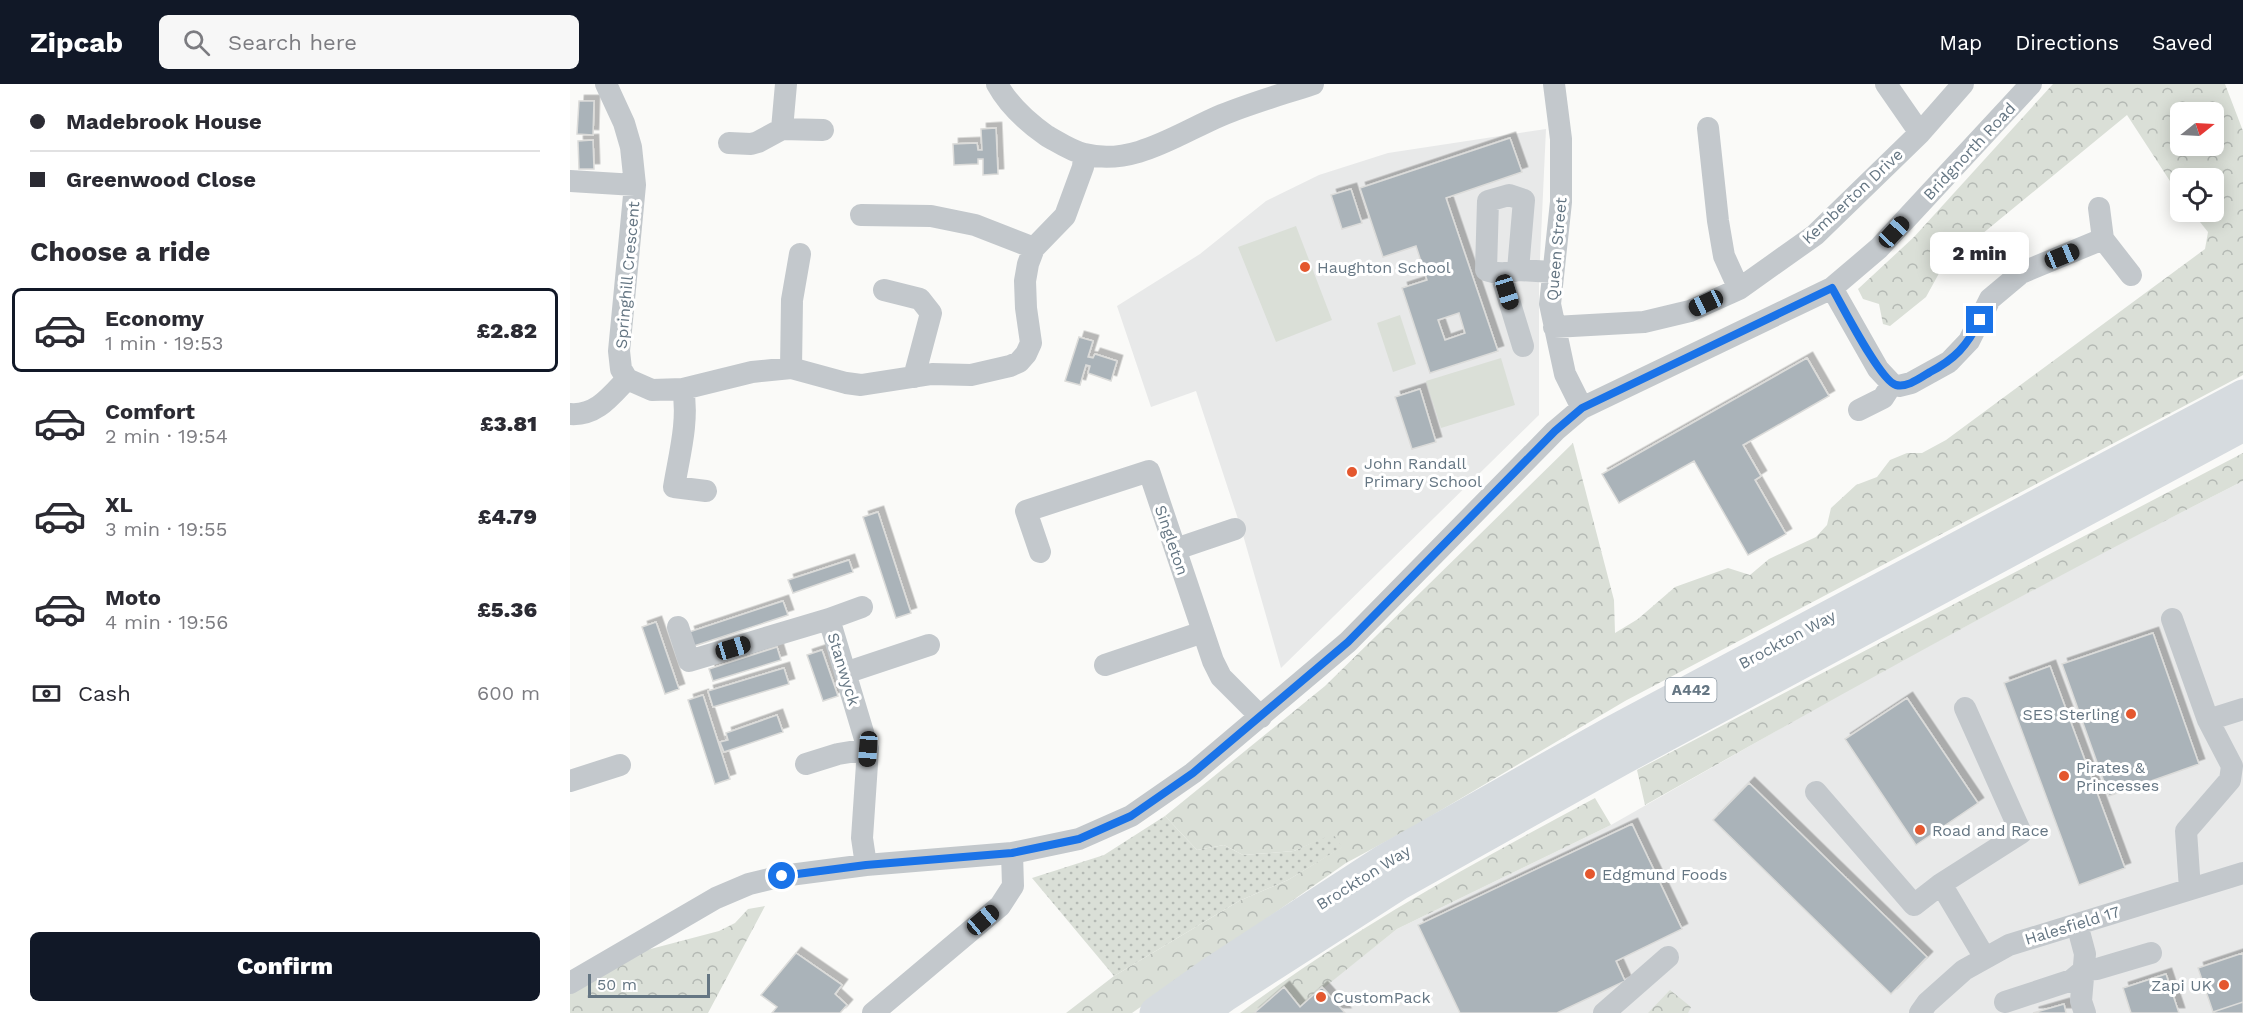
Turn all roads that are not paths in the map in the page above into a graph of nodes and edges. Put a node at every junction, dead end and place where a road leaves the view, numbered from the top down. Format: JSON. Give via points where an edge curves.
{"nodes":[{"id":1,"x":606,"y":84,"type":"edge"},
{"id":2,"x":786,"y":84,"type":"edge"},
{"id":3,"x":997,"y":84,"type":"edge"},
{"id":4,"x":1313,"y":84,"type":"edge"},
{"id":5,"x":1554,"y":84,"type":"edge"},
{"id":6,"x":1886,"y":84,"type":"edge"},
{"id":7,"x":1963,"y":84,"type":"edge"},
{"id":8,"x":2031,"y":84,"type":"edge"},
{"id":9,"x":1708,"y":128,"type":"dead end"},
{"id":10,"x":782,"y":129,"type":"junction"},
{"id":11,"x":824,"y":130,"type":"dead end"},
{"id":12,"x":1920,"y":133,"type":"junction"},
{"id":13,"x":729,"y":143,"type":"dead end"},
{"id":14,"x":1084,"y":155,"type":"junction"},
{"id":15,"x":570,"y":181,"type":"edge"},
{"id":16,"x":635,"y":185,"type":"junction"},
{"id":17,"x":1524,"y":200,"type":"junction"},
{"id":18,"x":1561,"y":202,"type":"junction"},
{"id":19,"x":2099,"y":208,"type":"dead end"},
{"id":20,"x":861,"y":214,"type":"dead end"},
{"id":21,"x":2103,"y":239,"type":"junction"},
{"id":22,"x":1034,"y":248,"type":"junction"},
{"id":23,"x":800,"y":254,"type":"dead end"},
{"id":24,"x":1510,"y":272,"type":"junction"},
{"id":25,"x":1552,"y":272,"type":"junction"},
{"id":26,"x":2131,"y":275,"type":"dead end"},
{"id":27,"x":1832,"y":288,"type":"junction"},
{"id":28,"x":1739,"y":289,"type":"junction"},
{"id":29,"x":884,"y":290,"type":"dead end"},
{"id":30,"x":1554,"y":327,"type":"junction"},
{"id":31,"x":1523,"y":346,"type":"dead end"},
{"id":32,"x":791,"y":368,"type":"junction"},
{"id":33,"x":914,"y":377,"type":"junction"},
{"id":34,"x":627,"y":380,"type":"junction"},
{"id":35,"x":1892,"y":384,"type":"junction"},
{"id":36,"x":683,"y":389,"type":"junction"},
{"id":37,"x":2243,"y":396,"type":"edge"},
{"id":38,"x":1582,"y":408,"type":"junction"},
{"id":39,"x":1859,"y":410,"type":"dead end"},
{"id":40,"x":570,"y":414,"type":"edge"},
{"id":41,"x":2243,"y":425,"type":"edge"},
{"id":42,"x":706,"y":491,"type":"dead end"},
{"id":43,"x":1235,"y":529,"type":"dead end"},
{"id":44,"x":1176,"y":549,"type":"junction"},
{"id":45,"x":1040,"y":552,"type":"dead end"},
{"id":46,"x":862,"y":607,"type":"dead end"},
{"id":47,"x":829,"y":619,"type":"junction"},
{"id":48,"x":2172,"y":619,"type":"dead end"},
{"id":49,"x":678,"y":627,"type":"dead end"},
{"id":50,"x":1203,"y":632,"type":"junction"},
{"id":51,"x":929,"y":645,"type":"dead end"},
{"id":52,"x":1106,"y":664,"type":"dead end"},
{"id":53,"x":845,"y":673,"type":"junction"},
{"id":54,"x":1965,"y":708,"type":"dead end"},
{"id":55,"x":2243,"y":709,"type":"edge"},
{"id":56,"x":1261,"y":717,"type":"junction"},
{"id":57,"x":2208,"y":720,"type":"junction"},
{"id":58,"x":868,"y":749,"type":"junction"},
{"id":59,"x":806,"y":764,"type":"dead end"},
{"id":60,"x":621,"y":765,"type":"dead end"},
{"id":61,"x":570,"y":781,"type":"edge"},
{"id":62,"x":1815,"y":792,"type":"dead end"},
{"id":63,"x":1012,"y":853,"type":"junction"},
{"id":64,"x":866,"y":865,"type":"junction"},
{"id":65,"x":2243,"y":873,"type":"edge"},
{"id":66,"x":1941,"y":884,"type":"junction"},
{"id":67,"x":2190,"y":890,"type":"junction"},
{"id":68,"x":2077,"y":924,"type":"junction"},
{"id":69,"x":2151,"y":953,"type":"dead end"},
{"id":70,"x":1668,"y":957,"type":"dead end"},
{"id":71,"x":1985,"y":958,"type":"junction"},
{"id":72,"x":2084,"y":970,"type":"junction"},
{"id":73,"x":570,"y":982,"type":"edge"},
{"id":74,"x":2005,"y":1002,"type":"dead end"},
{"id":75,"x":873,"y":1013,"type":"edge"},
{"id":76,"x":1156,"y":1013,"type":"edge"},
{"id":77,"x":1201,"y":1013,"type":"edge"},
{"id":78,"x":1604,"y":1013,"type":"edge"},
{"id":79,"x":1920,"y":1013,"type":"edge"},
{"id":80,"x":2085,"y":1013,"type":"edge"}],
"edges":[{"from":1,"to":16,"type":"street","name":"Springhill Crescent","via":[[631,147]]},
{"from":2,"to":10,"type":"street"},
{"from":3,"to":14,"type":"street","via":[[1019,114]]},
{"from":4,"to":14,"type":"street","via":[[1223,115],[1157,146],[1106,156]]},
{"from":5,"to":18,"type":"street","name":"Queen Street","via":[[1562,139]]},
{"from":6,"to":12,"type":"street"},
{"from":7,"to":12,"type":"street","name":"Kemberton Drive"},
{"from":8,"to":27,"type":"street","name":"Bridgnorth Road","via":[[1879,248]]},
{"from":9,"to":28,"type":"street","via":[[1724,256]]},
{"from":10,"to":11,"type":"street"},
{"from":10,"to":13,"type":"street","via":[[751,144]]},
{"from":12,"to":28,"type":"street","name":"Kemberton Drive","via":[[1815,235]]},
{"from":14,"to":22,"type":"street","via":[[1065,216]]},
{"from":15,"to":16,"type":"street"},
{"from":16,"to":34,"type":"street","name":"Springhill Crescent","via":[[620,351],[621,369]]},
{"from":17,"to":18,"type":"street"},
{"from":17,"to":24,"type":"street"},
{"from":17,"to":24,"type":"street","via":[[1509,195],[1488,201],[1486,270]]},
{"from":18,"to":25,"type":"street","name":"Queen Street"},
{"from":19,"to":21,"type":"street"},
{"from":20,"to":22,"type":"street","via":[[931,216],[975,225]]},
{"from":21,"to":26,"type":"street"},
{"from":21,"to":35,"type":"street","via":[[2021,273],[1990,299],[1970,340],[1949,362],[1911,383]]},
{"from":22,"to":33,"type":"street","via":[[1025,281],[1030,343],[1019,362],[971,375]]},
{"from":23,"to":32,"type":"street","via":[[792,300]]},
{"from":24,"to":25,"type":"street"},
{"from":24,"to":31,"type":"street"},
{"from":25,"to":30,"type":"street","name":"Queen Street","via":[[1550,304]]},
{"from":27,"to":35,"type":"street","via":[[1878,369]]},
{"from":27,"to":38,"type":"street","name":"Bridgnorth Road"},
{"from":28,"to":30,"type":"street","name":"Kemberton Drive","via":[[1690,311],[1644,322]]},
{"from":29,"to":33,"type":"street","via":[[920,299],[932,313]]},
{"from":30,"to":38,"type":"street","name":"Queen Street","via":[[1565,374]]},
{"from":32,"to":33,"type":"street","via":[[861,385]]},
{"from":32,"to":36,"type":"street","via":[[752,372]]},
{"from":34,"to":36,"type":"street","via":[[652,390]]},
{"from":34,"to":40,"type":"street","via":[[602,406]]},
{"from":35,"to":39,"type":"street","via":[[1883,398]]},
{"from":36,"to":42,"type":"street","via":[[684,428],[674,487]]},
{"from":37,"to":76,"type":"highway","name":"Brockton Way","number":"A442","via":[[1621,728],[1384,861]]},
{"from":38,"to":56,"type":"street","name":"Bridgnorth Road","via":[[1348,642]]},
{"from":41,"to":77,"type":"highway","name":"Brockton Way","number":"A442","via":[[1621,759],[1398,884]]},
{"from":43,"to":44,"type":"street"},
{"from":44,"to":45,"type":"street","name":"Singleton","via":[[1149,471],[1026,511]]},
{"from":44,"to":50,"type":"street","name":"Singleton"},
{"from":46,"to":47,"type":"street"},
{"from":47,"to":49,"type":"street","name":"Stanwyck","via":[[689,662]]},
{"from":47,"to":53,"type":"street","name":"Stanwyck"},
{"from":48,"to":57,"type":"street"},
{"from":50,"to":52,"type":"street"},
{"from":50,"to":56,"type":"street","name":"Singleton","via":[[1221,677]]},
{"from":51,"to":53,"type":"street"},
{"from":53,"to":58,"type":"street","name":"Stanwyck"},
{"from":54,"to":66,"type":"street","via":[[2021,833]]},
{"from":55,"to":57,"type":"street"},
{"from":56,"to":63,"type":"street","name":"Bridgnorth Road","via":[[1193,773],[1131,816],[1079,839]]},
{"from":57,"to":67,"type":"street","via":[[2232,766],[2230,780],[2187,831]]},
{"from":58,"to":59,"type":"street"},
{"from":58,"to":64,"type":"street","name":"Stanwyck","via":[[862,838]]},
{"from":60,"to":61,"type":"street"},
{"from":62,"to":66,"type":"street","via":[[1914,905]]},
{"from":63,"to":64,"type":"street","name":"Bridgnorth Road"},
{"from":63,"to":75,"type":"street","via":[[1013,885],[1000,906]]},
{"from":64,"to":73,"type":"street","name":"Bridgnorth Road","via":[[782,876],[741,888],[716,898]]},
{"from":65,"to":67,"type":"street","name":"Halesfield 17"},
{"from":66,"to":71,"type":"street"},
{"from":67,"to":68,"type":"street","name":"Halesfield 17"},
{"from":68,"to":71,"type":"street","name":"Halesfield 17","via":[[2009,945]]},
{"from":68,"to":72,"type":"street","via":[[2085,954]]},
{"from":69,"to":72,"type":"street"},
{"from":70,"to":78,"type":"street"},
{"from":71,"to":79,"type":"street","name":"Halesfield 17","via":[[1964,970]]},
{"from":72,"to":74,"type":"street","via":[[2072,980]]},
{"from":72,"to":80,"type":"street","via":[[2081,1000]]}]}
